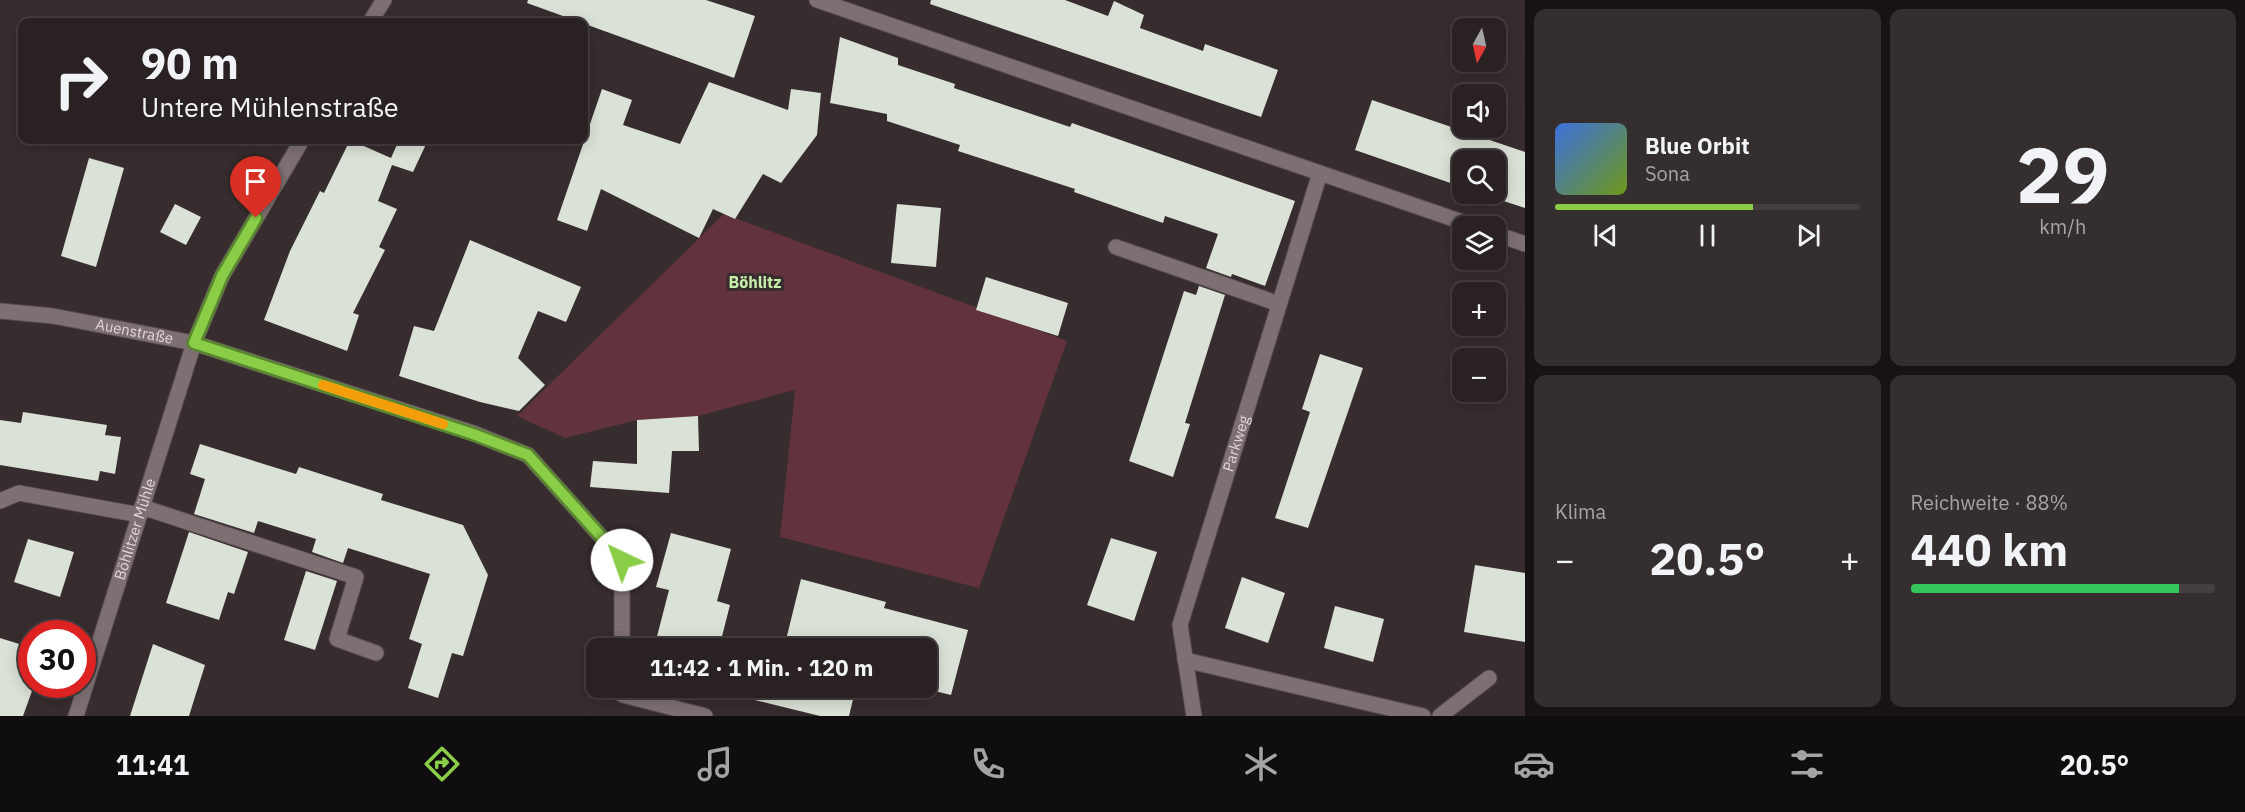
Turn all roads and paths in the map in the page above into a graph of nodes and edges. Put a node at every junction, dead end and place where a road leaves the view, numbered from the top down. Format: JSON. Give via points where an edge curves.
{"nodes":[{"id":1,"x":384,"y":0,"type":"edge"},
{"id":2,"x":817,"y":0,"type":"edge"},
{"id":3,"x":373,"y":18,"type":"edge"},
{"id":4,"x":300,"y":144,"type":"edge"},
{"id":5,"x":1320,"y":173,"type":"junction"},
{"id":6,"x":1452,"y":219,"type":"edge"},
{"id":7,"x":1506,"y":237,"type":"edge"},
{"id":8,"x":1525,"y":244,"type":"edge"},
{"id":9,"x":1116,"y":247,"type":"dead end"},
{"id":10,"x":1279,"y":304,"type":"junction"},
{"id":11,"x":0,"y":311,"type":"edge"},
{"id":12,"x":194,"y":343,"type":"junction"},
{"id":13,"x":0,"y":501,"type":"edge"},
{"id":14,"x":141,"y":511,"type":"junction"},
{"id":15,"x":622,"y":638,"type":"edge"},
{"id":16,"x":376,"y":653,"type":"dead end"},
{"id":17,"x":1185,"y":660,"type":"junction"},
{"id":18,"x":1489,"y":678,"type":"dead end"},
{"id":19,"x":635,"y":698,"type":"edge"},
{"id":20,"x":76,"y":716,"type":"edge"},
{"id":21,"x":705,"y":716,"type":"edge"},
{"id":22,"x":1194,"y":716,"type":"edge"},
{"id":23,"x":1423,"y":716,"type":"edge"},
{"id":24,"x":1440,"y":716,"type":"edge"}],
"edges":[{"from":1,"to":3,"type":"street"},
{"from":2,"to":5,"type":"street"},
{"from":4,"to":12,"type":"street","name":"Böhlitzer Mühle","via":[[222,276]]},
{"from":5,"to":6,"type":"street"},
{"from":5,"to":10,"type":"street","name":"Parkweg"},
{"from":7,"to":8,"type":"street"},
{"from":9,"to":10,"type":"street"},
{"from":10,"to":17,"type":"street","name":"Parkweg","via":[[1180,625]]},
{"from":11,"to":12,"type":"street","name":"Auenstraße","via":[[53,316]]},
{"from":12,"to":14,"type":"street","name":"Böhlitzer Mühle"},
{"from":12,"to":15,"type":"street","name":"Auenstraße","via":[[528,455],[622,560]]},
{"from":13,"to":14,"type":"street","via":[[19,493]]},
{"from":14,"to":16,"type":"street","via":[[356,577],[337,639]]},
{"from":14,"to":20,"type":"street","name":"Böhlitzer Mühle"},
{"from":17,"to":22,"type":"street","name":"Parkweg"},
{"from":17,"to":23,"type":"street"},
{"from":18,"to":24,"type":"street"},
{"from":19,"to":21,"type":"street"}]}
